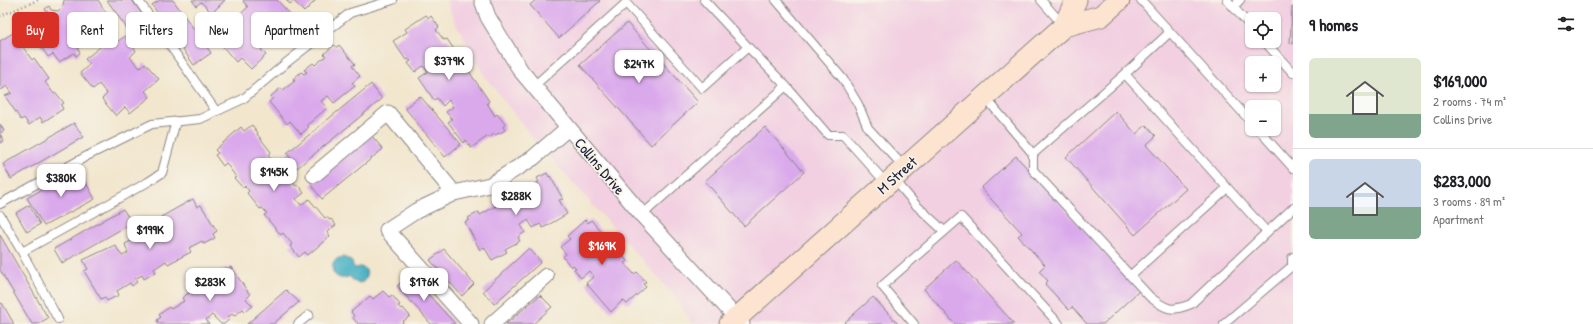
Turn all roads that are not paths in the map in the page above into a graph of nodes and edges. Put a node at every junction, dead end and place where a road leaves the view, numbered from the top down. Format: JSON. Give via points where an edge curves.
{"nodes":[{"id":1,"x":138,"y":0,"type":"edge"},
{"id":2,"x":393,"y":0,"type":"edge"},
{"id":3,"x":482,"y":0,"type":"edge"},
{"id":4,"x":704,"y":0,"type":"edge"},
{"id":5,"x":776,"y":0,"type":"edge"},
{"id":6,"x":1041,"y":0,"type":"edge"},
{"id":7,"x":1076,"y":0,"type":"edge"},
{"id":8,"x":1119,"y":0,"type":"edge"},
{"id":9,"x":1141,"y":0,"type":"edge"},
{"id":10,"x":1227,"y":0,"type":"edge"},
{"id":11,"x":1240,"y":0,"type":"edge"},
{"id":12,"x":625,"y":1,"type":"edge"},
{"id":13,"x":1233,"y":7,"type":"junction"},
{"id":14,"x":1245,"y":20,"type":"edge"},
{"id":15,"x":1064,"y":26,"type":"junction"},
{"id":16,"x":1170,"y":32,"type":"junction"},
{"id":17,"x":748,"y":47,"type":"junction"},
{"id":18,"x":1270,"y":48,"type":"edge"},
{"id":19,"x":1293,"y":73,"type":"edge"},
{"id":20,"x":1125,"y":74,"type":"junction"},
{"id":21,"x":534,"y":86,"type":"junction"},
{"id":22,"x":786,"y":86,"type":"junction"},
{"id":23,"x":985,"y":97,"type":"junction"},
{"id":24,"x":216,"y":111,"type":"junction"},
{"id":25,"x":1245,"y":115,"type":"edge"},
{"id":26,"x":176,"y":121,"type":"junction"},
{"id":27,"x":568,"y":128,"type":"junction"},
{"id":28,"x":1264,"y":136,"type":"edge"},
{"id":29,"x":1034,"y":154,"type":"junction"},
{"id":30,"x":1293,"y":168,"type":"edge"},
{"id":31,"x":314,"y":175,"type":"dead end"},
{"id":32,"x":896,"y":177,"type":"junction"},
{"id":33,"x":1227,"y":188,"type":"junction"},
{"id":34,"x":454,"y":193,"type":"junction"},
{"id":35,"x":0,"y":204,"type":"edge"},
{"id":36,"x":1293,"y":208,"type":"edge"},
{"id":37,"x":0,"y":215,"type":"edge"},
{"id":38,"x":642,"y":215,"type":"junction"},
{"id":39,"x":944,"y":231,"type":"junction"},
{"id":40,"x":1267,"y":232,"type":"junction"},
{"id":41,"x":22,"y":252,"type":"junction"},
{"id":42,"x":1293,"y":257,"type":"edge"},
{"id":43,"x":546,"y":276,"type":"dead end"},
{"id":44,"x":1131,"y":276,"type":"junction"},
{"id":45,"x":309,"y":315,"type":"dead end"},
{"id":46,"x":58,"y":319,"type":"dead end"},
{"id":47,"x":736,"y":322,"type":"edge"},
{"id":48,"x":298,"y":324,"type":"edge"},
{"id":49,"x":471,"y":324,"type":"edge"},
{"id":50,"x":492,"y":324,"type":"edge"},
{"id":51,"x":914,"y":324,"type":"edge"},
{"id":52,"x":1059,"y":324,"type":"edge"},
{"id":53,"x":1224,"y":324,"type":"edge"}],
"edges":[{"from":1,"to":24,"type":"lane"},
{"from":2,"to":24,"type":"lane","via":[[350,12],[243,99]]},
{"from":3,"to":21,"type":"street","name":"Collins Drive","via":[[506,47]]},
{"from":4,"to":17,"type":"lane"},
{"from":5,"to":32,"type":"lane","via":[[843,79]]},
{"from":6,"to":15,"type":"lane"},
{"from":7,"to":15,"type":"street","name":"M Street"},
{"from":8,"to":15,"type":"street","name":"M Street","via":[[1101,16]]},
{"from":9,"to":16,"type":"lane"},
{"from":10,"to":13,"type":"lane"},
{"from":11,"to":13,"type":"lane"},
{"from":12,"to":17,"type":"lane","via":[[702,88]]},
{"from":12,"to":21,"type":"lane"},
{"from":13,"to":14,"type":"lane"},
{"from":15,"to":23,"type":"street","name":"M Street"},
{"from":16,"to":20,"type":"lane"},
{"from":16,"to":25,"type":"lane"},
{"from":17,"to":22,"type":"lane"},
{"from":18,"to":19,"type":"lane"},
{"from":20,"to":29,"type":"lane"},
{"from":20,"to":33,"type":"lane"},
{"from":21,"to":27,"type":"street","name":"Collins Drive"},
{"from":22,"to":32,"type":"lane","via":[[828,136],[843,135]]},
{"from":22,"to":38,"type":"lane"},
{"from":23,"to":29,"type":"lane"},
{"from":23,"to":32,"type":"street","name":"M Street"},
{"from":24,"to":26,"type":"lane","via":[[200,119]]},
{"from":26,"to":35,"type":"lane","via":[[152,124]]},
{"from":26,"to":41,"type":"lane","via":[[162,173]]},
{"from":27,"to":34,"type":"street","via":[[533,158],[490,185]]},
{"from":27,"to":38,"type":"street","name":"Collins Drive"},
{"from":28,"to":30,"type":"lane"},
{"from":29,"to":44,"type":"lane","via":[[1033,170]]},
{"from":31,"to":34,"type":"street","via":[[388,113]]},
{"from":32,"to":39,"type":"lane","via":[[916,205]]},
{"from":32,"to":47,"type":"street","name":"M Street"},
{"from":33,"to":40,"type":"lane"},
{"from":33,"to":44,"type":"lane"},
{"from":34,"to":49,"type":"street","via":[[416,211],[387,230]]},
{"from":36,"to":40,"type":"lane"},
{"from":37,"to":41,"type":"lane"},
{"from":38,"to":47,"type":"street","name":"Collins Drive"},
{"from":39,"to":51,"type":"lane","via":[[882,286]]},
{"from":39,"to":52,"type":"lane","via":[[961,217]]},
{"from":40,"to":44,"type":"lane","via":[[1191,304],[1177,310],[1162,306]]},
{"from":41,"to":46,"type":"lane"},
{"from":42,"to":53,"type":"lane","via":[[1292,266]]},
{"from":43,"to":50,"type":"street"},
{"from":45,"to":48,"type":"lane"}]}
